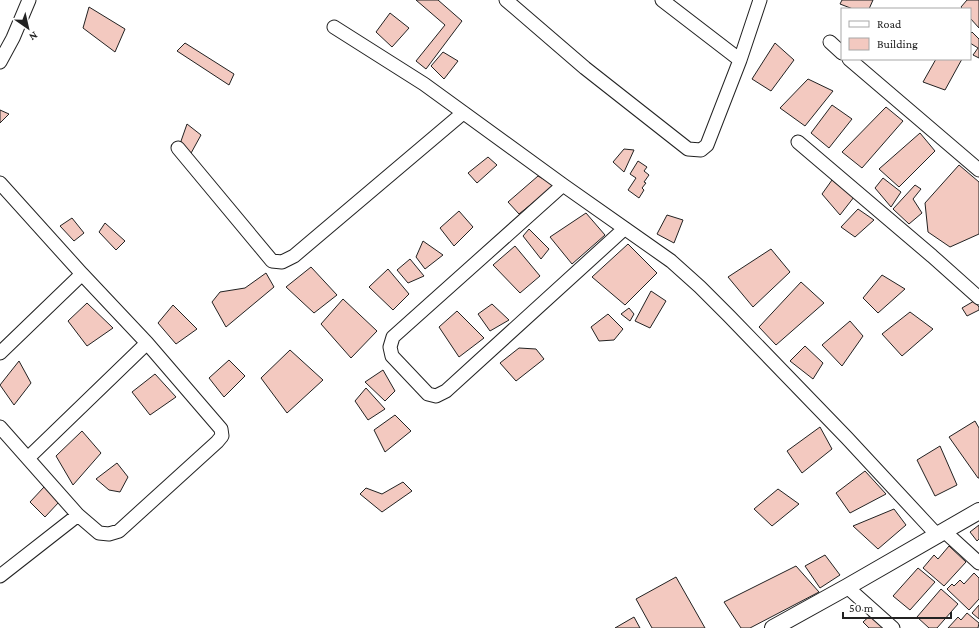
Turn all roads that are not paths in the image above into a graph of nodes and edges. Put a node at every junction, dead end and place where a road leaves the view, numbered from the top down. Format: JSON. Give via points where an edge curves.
{"nodes":[{"id":1,"x":29,"y":0,"type":"edge"},
{"id":2,"x":506,"y":0,"type":"edge"},
{"id":3,"x":662,"y":0,"type":"edge"},
{"id":4,"x":760,"y":0,"type":"edge"},
{"id":5,"x":334,"y":27,"type":"dead end"},
{"id":6,"x":830,"y":42,"type":"dead end"},
{"id":7,"x":841,"y":52,"type":"edge"},
{"id":8,"x":740,"y":60,"type":"junction"},
{"id":9,"x":850,"y":60,"type":"edge"},
{"id":10,"x":0,"y":62,"type":"edge"},
{"id":11,"x":463,"y":113,"type":"junction"},
{"id":12,"x":798,"y":142,"type":"dead end"},
{"id":13,"x":178,"y":148,"type":"dead end"},
{"id":14,"x":979,"y":170,"type":"edge"},
{"id":15,"x":0,"y":183,"type":"edge"},
{"id":16,"x":563,"y":185,"type":"junction"},
{"id":17,"x":624,"y":229,"type":"junction"},
{"id":18,"x":82,"y":274,"type":"junction"},
{"id":19,"x":979,"y":298,"type":"edge"},
{"id":20,"x":147,"y":343,"type":"junction"},
{"id":21,"x":0,"y":353,"type":"edge"},
{"id":22,"x":0,"y":427,"type":"edge"},
{"id":23,"x":28,"y":458,"type":"junction"},
{"id":24,"x":979,"y":511,"type":"edge"},
{"id":25,"x":78,"y":515,"type":"junction"},
{"id":26,"x":941,"y":534,"type":"junction"},
{"id":27,"x":979,"y":563,"type":"edge"},
{"id":28,"x":0,"y":576,"type":"edge"},
{"id":29,"x":848,"y":588,"type":"junction"},
{"id":30,"x":773,"y":628,"type":"edge"},
{"id":31,"x":893,"y":628,"type":"edge"}],
"edges":[{"from":1,"to":10,"type":"street"},
{"from":2,"to":8,"type":"street","via":[[585,68],[688,149],[700,150],[707,145]]},
{"from":3,"to":8,"type":"street"},
{"from":4,"to":8,"type":"street"},
{"from":5,"to":11,"type":"street","via":[[424,84]]},
{"from":6,"to":7,"type":"street"},
{"from":9,"to":14,"type":"street"},
{"from":11,"to":13,"type":"street","via":[[294,256],[282,262],[272,261]]},
{"from":11,"to":16,"type":"street"},
{"from":12,"to":19,"type":"street"},
{"from":15,"to":18,"type":"street"},
{"from":16,"to":17,"type":"street"},
{"from":16,"to":17,"type":"street","via":[[393,337],[390,347],[392,356],[428,394],[436,396],[446,391]]},
{"from":17,"to":26,"type":"street","via":[[671,261],[700,287]]},
{"from":18,"to":20,"type":"street"},
{"from":18,"to":21,"type":"street"},
{"from":20,"to":23,"type":"street"},
{"from":20,"to":25,"type":"street","via":[[221,429],[222,436],[119,531],[99,533]]},
{"from":22,"to":23,"type":"street"},
{"from":23,"to":25,"type":"street"},
{"from":24,"to":26,"type":"street"},
{"from":25,"to":28,"type":"street"},
{"from":26,"to":27,"type":"street"},
{"from":26,"to":29,"type":"street"},
{"from":29,"to":30,"type":"street"},
{"from":29,"to":31,"type":"street"}]}
